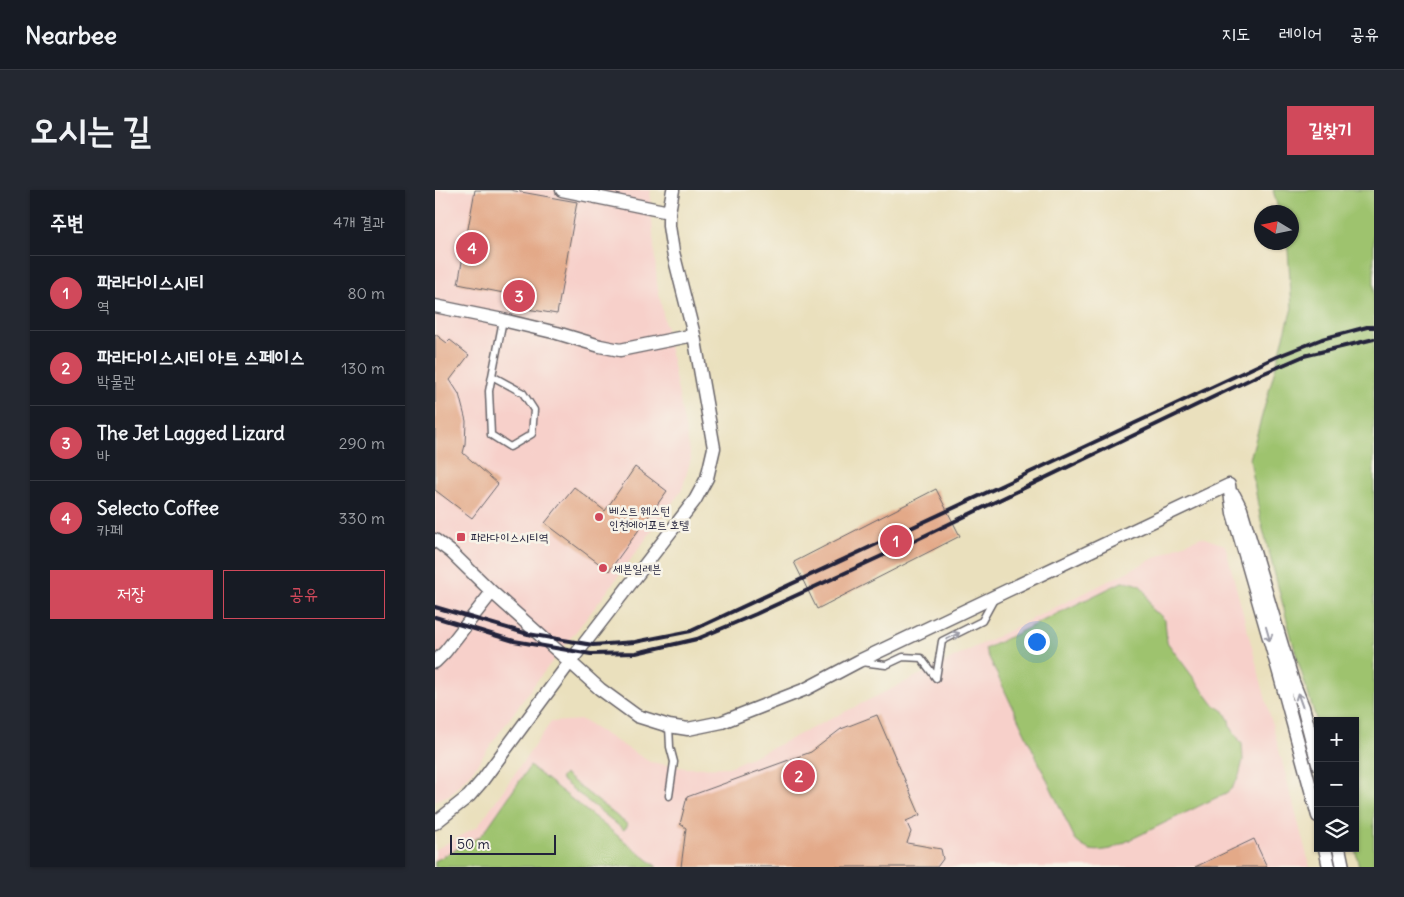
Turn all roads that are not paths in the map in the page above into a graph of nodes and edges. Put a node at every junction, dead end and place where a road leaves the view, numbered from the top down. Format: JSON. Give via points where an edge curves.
{"nodes":[{"id":1,"x":563,"y":190,"type":"edge"},
{"id":2,"x":673,"y":190,"type":"edge"},
{"id":3,"x":669,"y":212,"type":"junction"},
{"id":4,"x":435,"y":306,"type":"edge"},
{"id":5,"x":503,"y":320,"type":"junction"},
{"id":6,"x":694,"y":335,"type":"junction"},
{"id":7,"x":491,"y":376,"type":"junction"},
{"id":8,"x":1229,"y":485,"type":"junction"},
{"id":9,"x":435,"y":540,"type":"edge"},
{"id":10,"x":492,"y":592,"type":"junction"},
{"id":11,"x":995,"y":596,"type":"junction"},
{"id":12,"x":859,"y":661,"type":"junction"},
{"id":13,"x":435,"y":662,"type":"edge"},
{"id":14,"x":570,"y":662,"type":"junction"},
{"id":15,"x":669,"y":726,"type":"junction"},
{"id":16,"x":1317,"y":762,"type":"edge"},
{"id":17,"x":669,"y":796,"type":"dead end"},
{"id":18,"x":1316,"y":807,"type":"edge"},
{"id":19,"x":435,"y":823,"type":"edge"},
{"id":20,"x":1326,"y":852,"type":"edge"},
{"id":21,"x":1340,"y":852,"type":"edge"},
{"id":22,"x":1329,"y":867,"type":"edge"},
{"id":23,"x":1343,"y":867,"type":"edge"}],
"edges":[{"from":1,"to":3,"type":"street"},
{"from":2,"to":3,"type":"street"},
{"from":3,"to":6,"type":"street","via":[[673,252]]},
{"from":4,"to":5,"type":"street"},
{"from":5,"to":6,"type":"street","via":[[620,350]]},
{"from":5,"to":7,"type":"lane"},
{"from":6,"to":14,"type":"street","via":[[714,448],[707,478],[695,500]]},
{"from":7,"to":7,"type":"lane","via":[[491,435],[510,447],[532,434],[534,410],[523,393]]},
{"from":8,"to":11,"type":"street"},
{"from":16,"to":8,"type":"street","one_way":true,"via":[[1241,509]]},
{"from":8,"to":18,"type":"street","one_way":true,"via":[[1233,513]]},
{"from":9,"to":10,"type":"street"},
{"from":10,"to":13,"type":"street"},
{"from":10,"to":14,"type":"street"},
{"from":11,"to":12,"type":"street"},
{"from":12,"to":11,"type":"lane","one_way":true,"via":[[886,665],[903,657],[921,658],[936,678],[942,641],[982,621]]},
{"from":12,"to":15,"type":"street","via":[[806,689],[722,722],[688,728]]},
{"from":14,"to":15,"type":"street","via":[[637,716]]},
{"from":14,"to":19,"type":"street","via":[[478,786]]},
{"from":15,"to":17,"type":"lane","via":[[674,762]]},
{"from":20,"to":22,"type":"street"},
{"from":21,"to":23,"type":"street"}]}
